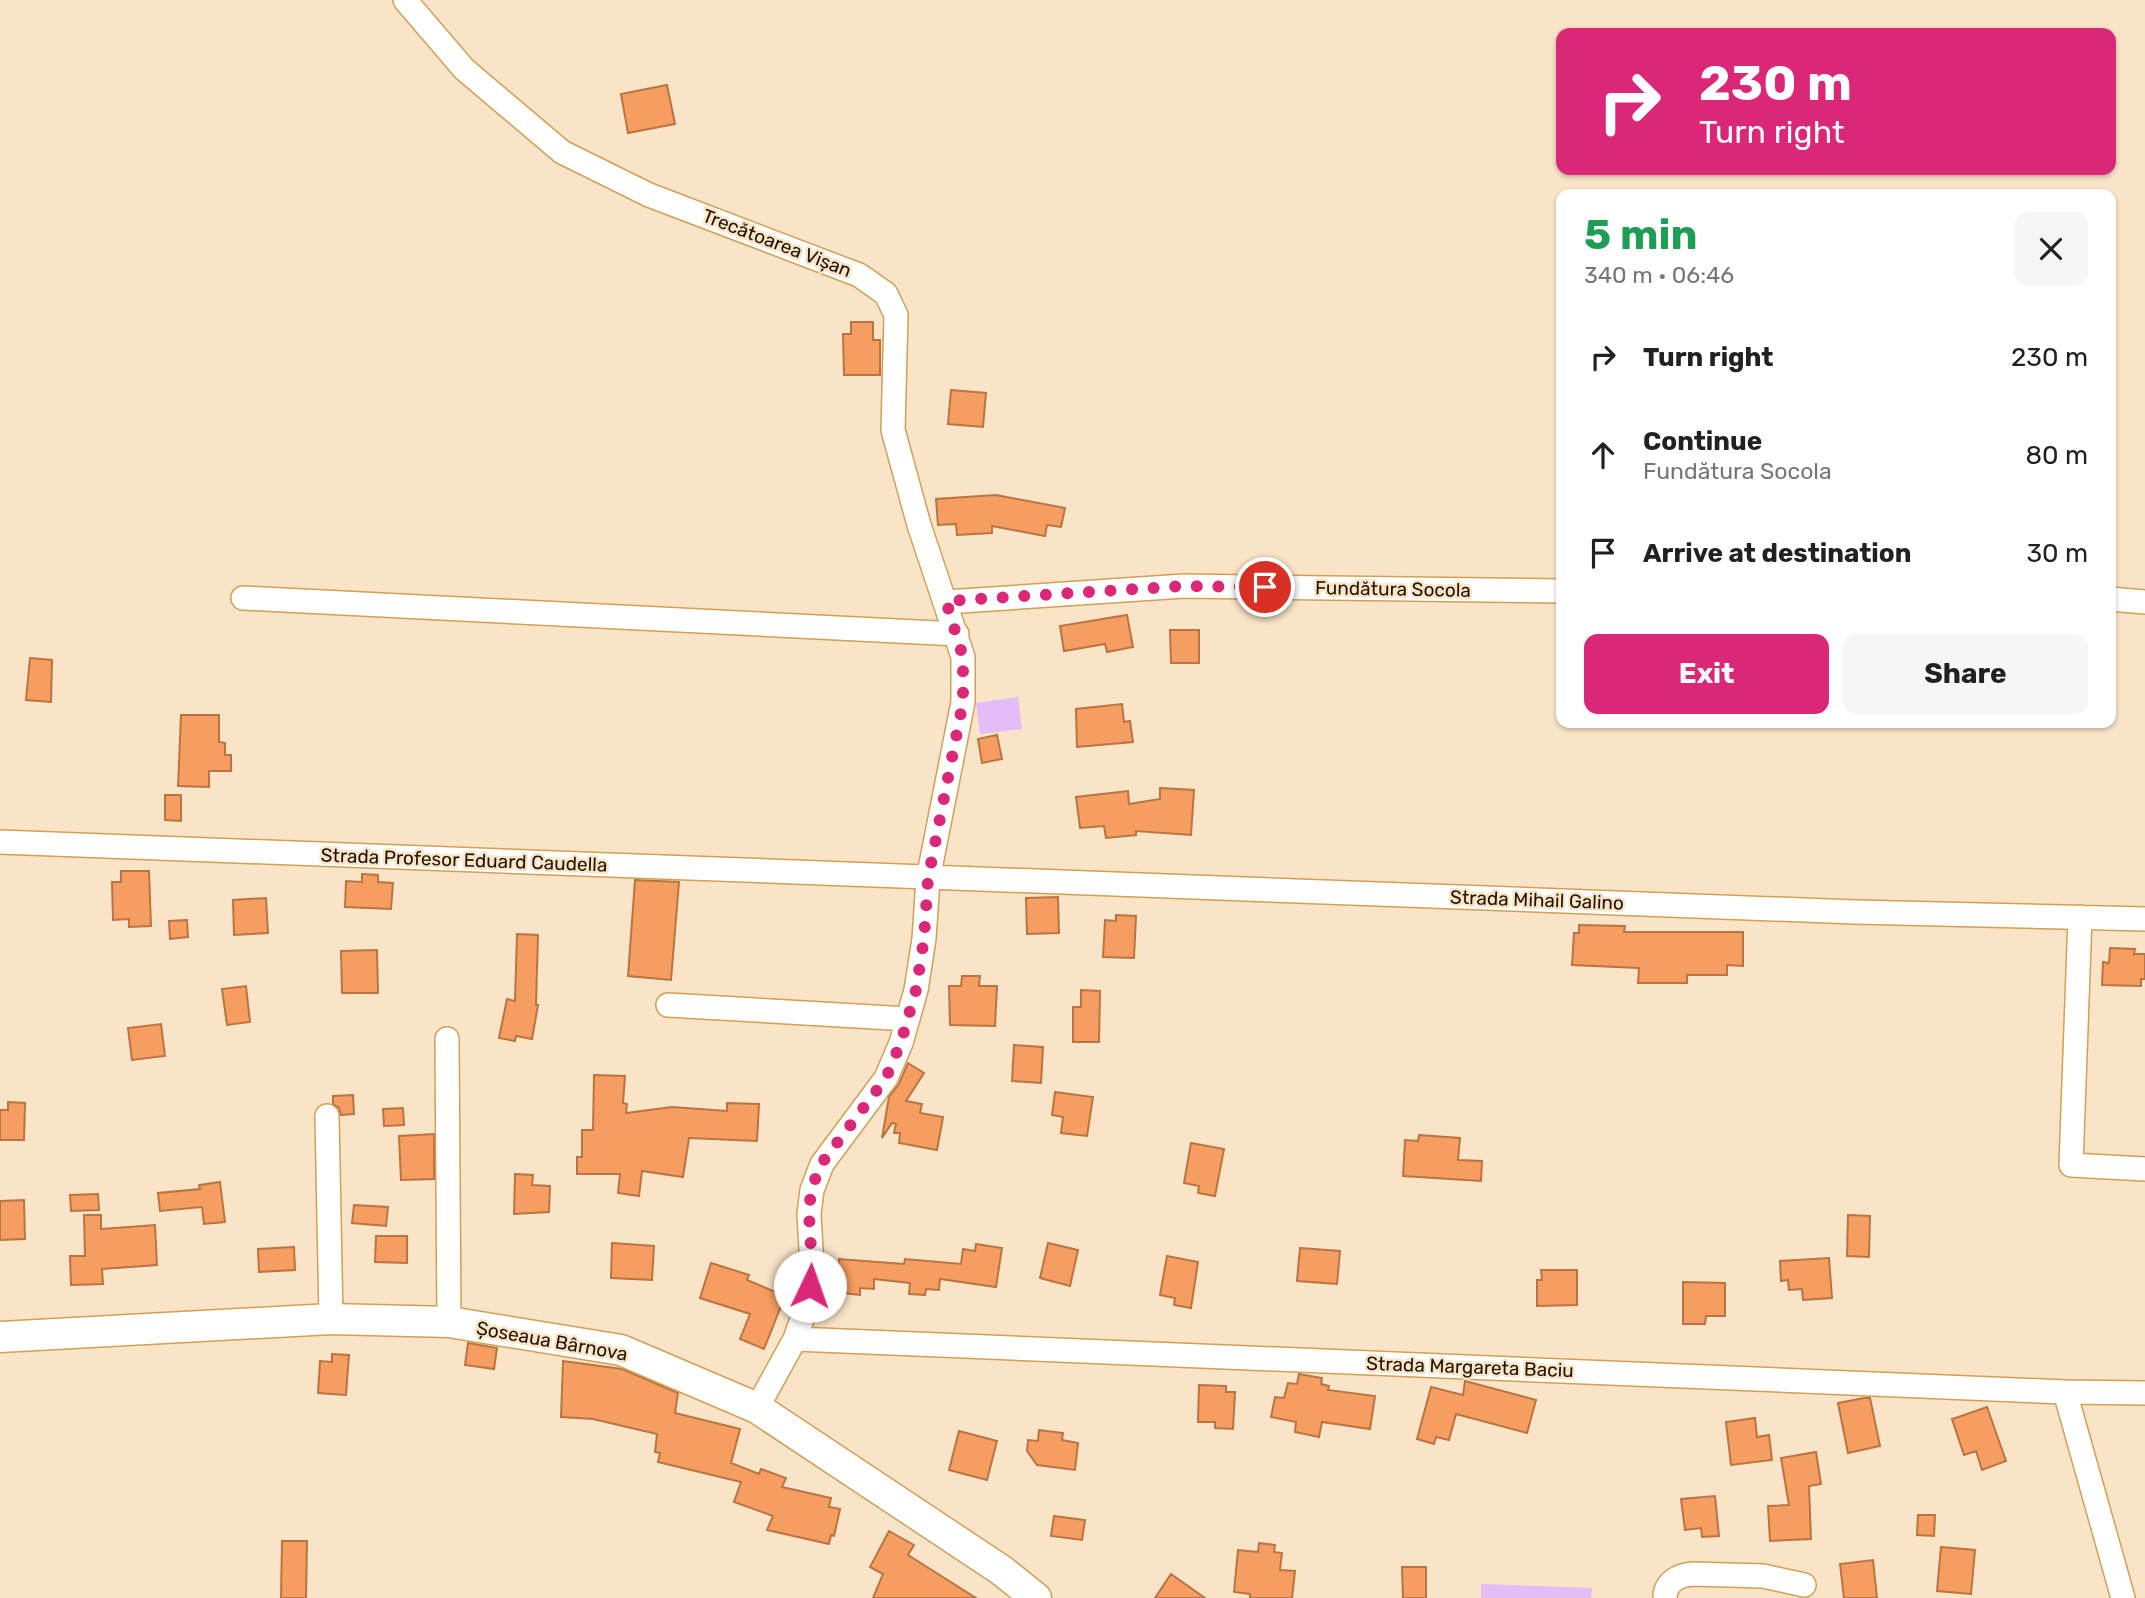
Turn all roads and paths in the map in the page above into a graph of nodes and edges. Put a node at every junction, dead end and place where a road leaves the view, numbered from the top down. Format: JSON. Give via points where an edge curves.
{"nodes":[{"id":1,"x":405,"y":0,"type":"edge"},
{"id":2,"x":1556,"y":592,"type":"edge"},
{"id":3,"x":243,"y":598,"type":"dead end"},
{"id":4,"x":2116,"y":600,"type":"edge"},
{"id":5,"x":946,"y":601,"type":"junction"},
{"id":6,"x":2145,"y":603,"type":"edge"},
{"id":7,"x":957,"y":634,"type":"junction"},
{"id":8,"x":0,"y":842,"type":"edge"},
{"id":9,"x":928,"y":879,"type":"junction"},
{"id":10,"x":2080,"y":917,"type":"junction"},
{"id":11,"x":2145,"y":919,"type":"edge"},
{"id":12,"x":668,"y":1005,"type":"dead end"},
{"id":13,"x":908,"y":1019,"type":"junction"},
{"id":14,"x":447,"y":1039,"type":"dead end"},
{"id":15,"x":327,"y":1116,"type":"dead end"},
{"id":16,"x":2145,"y":1169,"type":"edge"},
{"id":17,"x":331,"y":1319,"type":"junction"},
{"id":18,"x":449,"y":1322,"type":"junction"},
{"id":19,"x":0,"y":1337,"type":"edge"},
{"id":20,"x":795,"y":1339,"type":"junction"},
{"id":21,"x":2065,"y":1392,"type":"junction"},
{"id":22,"x":2145,"y":1393,"type":"edge"},
{"id":23,"x":757,"y":1408,"type":"junction"},
{"id":24,"x":1804,"y":1585,"type":"dead end"},
{"id":25,"x":1036,"y":1598,"type":"edge"},
{"id":26,"x":1665,"y":1598,"type":"edge"},
{"id":27,"x":2123,"y":1598,"type":"edge"}],
"edges":[{"from":1,"to":5,"type":"street","name":"Trecătoarea Vișan","via":[[464,69],[562,152],[649,195],[859,275],[886,294],[896,315],[893,430]]},
{"from":2,"to":5,"type":"street","name":"Fundătura Socola","via":[[1184,586]]},
{"from":3,"to":7,"type":"street"},
{"from":4,"to":6,"type":"street"},
{"from":5,"to":7,"type":"street","name":"Trecătoarea Vișan"},
{"from":7,"to":9,"type":"street","name":"Trecătoarea Vișan","via":[[963,657],[963,702]]},
{"from":8,"to":9,"type":"street","name":"Strada Profesor Eduard Caudella"},
{"from":9,"to":10,"type":"street","name":"Strada Mihail Galino"},
{"from":9,"to":13,"type":"street","name":"Trecătoarea Vișan","via":[[924,939]]},
{"from":10,"to":11,"type":"street","name":"Strada Mihail Galino"},
{"from":10,"to":16,"type":"street","via":[[2071,1165]]},
{"from":12,"to":13,"type":"street"},
{"from":13,"to":20,"type":"street","name":"Trecătoarea Vișan","via":[[886,1078],[821,1164],[811,1190],[812,1267],[807,1305]]},
{"from":14,"to":18,"type":"street"},
{"from":15,"to":17,"type":"street"},
{"from":17,"to":18,"type":"main road","name":"Șoseaua Bârnova"},
{"from":17,"to":19,"type":"main road","name":"Șoseaua Bârnova"},
{"from":18,"to":23,"type":"main road","name":"Șoseaua Bârnova","via":[[621,1350]]},
{"from":20,"to":21,"type":"street","name":"Strada Margareta Baciu"},
{"from":20,"to":23,"type":"street","name":"Trecătoarea Vișan"},
{"from":21,"to":22,"type":"street","name":"Strada Margareta Baciu"},
{"from":21,"to":27,"type":"street"},
{"from":23,"to":25,"type":"main road","name":"Șoseaua Bârnova"},
{"from":24,"to":26,"type":"street","via":[[1763,1576],[1692,1574],[1670,1583]]}]}
